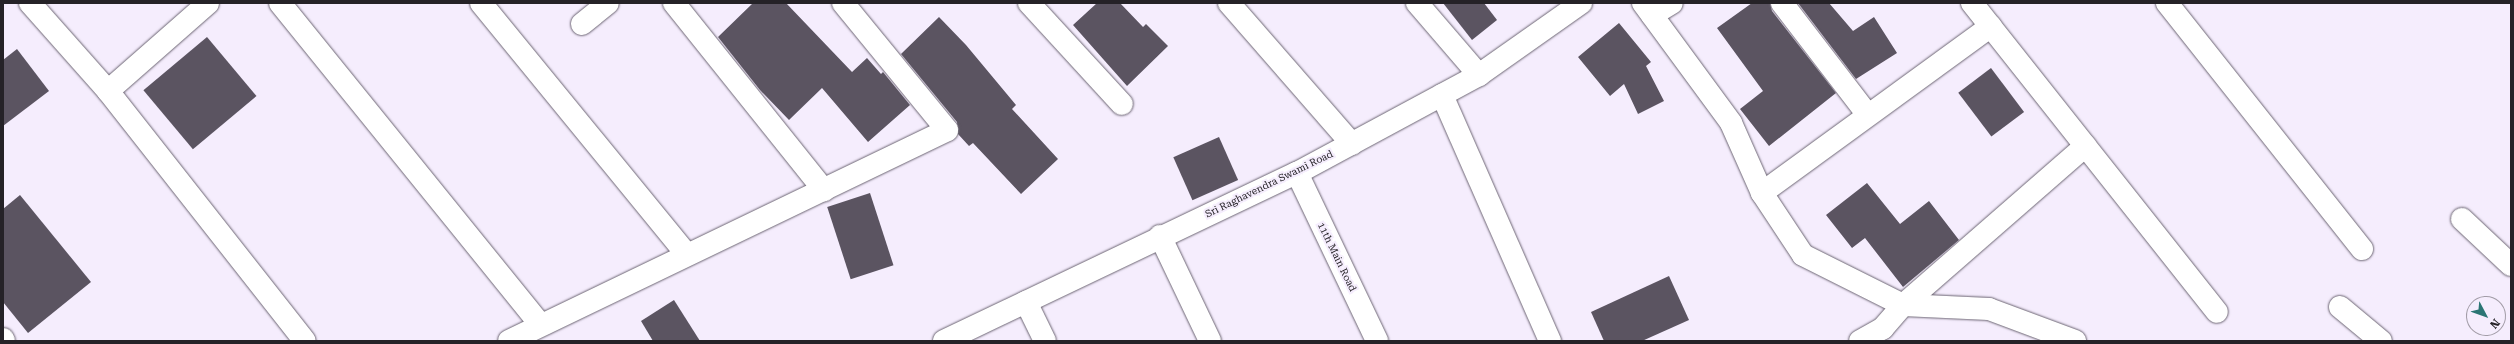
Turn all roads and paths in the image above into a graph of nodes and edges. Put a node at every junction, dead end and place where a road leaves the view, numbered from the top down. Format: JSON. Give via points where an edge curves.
{"nodes":[{"id":1,"x":30,"y":3,"type":"edge"},
{"id":2,"x":208,"y":3,"type":"edge"},
{"id":3,"x":280,"y":3,"type":"edge"},
{"id":4,"x":481,"y":3,"type":"edge"},
{"id":5,"x":608,"y":3,"type":"edge"},
{"id":6,"x":842,"y":3,"type":"edge"},
{"id":7,"x":1029,"y":3,"type":"edge"},
{"id":8,"x":1229,"y":3,"type":"edge"},
{"id":9,"x":1417,"y":3,"type":"edge"},
{"id":10,"x":1581,"y":3,"type":"edge"},
{"id":11,"x":1672,"y":3,"type":"edge"},
{"id":12,"x":1782,"y":3,"type":"edge"},
{"id":13,"x":1972,"y":3,"type":"edge"},
{"id":14,"x":2166,"y":3,"type":"edge"},
{"id":15,"x":680,"y":5,"type":"edge"},
{"id":16,"x":1647,"y":9,"type":"edge"},
{"id":17,"x":582,"y":24,"type":"dead end"},
{"id":18,"x":1991,"y":26,"type":"junction"},
{"id":19,"x":1479,"y":75,"type":"junction"},
{"id":20,"x":108,"y":91,"type":"junction"},
{"id":21,"x":1442,"y":95,"type":"junction"},
{"id":22,"x":1122,"y":104,"type":"dead end"},
{"id":23,"x":1868,"y":115,"type":"junction"},
{"id":24,"x":1352,"y":144,"type":"junction"},
{"id":25,"x":2085,"y":146,"type":"junction"},
{"id":26,"x":1297,"y":173,"type":"junction"},
{"id":27,"x":824,"y":190,"type":"junction"},
{"id":28,"x":1762,"y":193,"type":"junction"},
{"id":29,"x":2462,"y":219,"type":"dead end"},
{"id":30,"x":1160,"y":236,"type":"junction"},
{"id":31,"x":2362,"y":249,"type":"dead end"},
{"id":32,"x":687,"y":255,"type":"junction"},
{"id":33,"x":2511,"y":265,"type":"edge"},
{"id":34,"x":1026,"y":302,"type":"junction"},
{"id":35,"x":1903,"y":305,"type":"junction"},
{"id":36,"x":2340,"y":307,"type":"dead end"},
{"id":37,"x":2217,"y":312,"type":"dead end"},
{"id":38,"x":542,"y":325,"type":"junction"},
{"id":39,"x":1887,"y":334,"type":"edge"},
{"id":40,"x":305,"y":341,"type":"edge"},
{"id":41,"x":509,"y":341,"type":"edge"},
{"id":42,"x":944,"y":341,"type":"edge"},
{"id":43,"x":1045,"y":341,"type":"edge"},
{"id":44,"x":1210,"y":341,"type":"edge"},
{"id":45,"x":1377,"y":341,"type":"edge"},
{"id":46,"x":1550,"y":341,"type":"edge"},
{"id":47,"x":1860,"y":341,"type":"edge"},
{"id":48,"x":2075,"y":341,"type":"edge"},
{"id":49,"x":2381,"y":341,"type":"edge"}],
"edges":[{"from":1,"to":20,"type":"street"},
{"from":2,"to":20,"type":"street"},
{"from":3,"to":38,"type":"street"},
{"from":4,"to":32,"type":"street"},
{"from":5,"to":17,"type":"street"},
{"from":6,"to":27,"type":"street","via":[[947,130]]},
{"from":7,"to":22,"type":"street"},
{"from":8,"to":24,"type":"street"},
{"from":9,"to":19,"type":"street"},
{"from":10,"to":19,"type":"street","name":"Sri Raghavendra Swami Road"},
{"from":11,"to":16,"type":"street"},
{"from":12,"to":23,"type":"street"},
{"from":13,"to":18,"type":"street"},
{"from":14,"to":31,"type":"street"},
{"from":15,"to":27,"type":"street"},
{"from":16,"to":28,"type":"street","via":[[1731,124]]},
{"from":18,"to":23,"type":"street"},
{"from":18,"to":25,"type":"street"},
{"from":19,"to":21,"type":"street","name":"Sri Raghavendra Swami Road"},
{"from":20,"to":40,"type":"street"},
{"from":21,"to":24,"type":"street","name":"Sri Raghavendra Swami Road"},
{"from":21,"to":46,"type":"street"},
{"from":23,"to":28,"type":"street"},
{"from":24,"to":26,"type":"street","name":"Sri Raghavendra Swami Road"},
{"from":25,"to":35,"type":"street"},
{"from":25,"to":37,"type":"street"},
{"from":26,"to":30,"type":"street","name":"Sri Raghavendra Swami Road"},
{"from":26,"to":45,"type":"street","name":"11th Main Road"},
{"from":27,"to":32,"type":"street"},
{"from":28,"to":35,"type":"street","via":[[1804,255]]},
{"from":29,"to":33,"type":"street"},
{"from":30,"to":34,"type":"street","name":"Sri Raghavendra Swami Road"},
{"from":30,"to":44,"type":"street"},
{"from":32,"to":38,"type":"street"},
{"from":34,"to":42,"type":"street","name":"Sri Raghavendra Swami Road"},
{"from":34,"to":43,"type":"street"},
{"from":35,"to":39,"type":"street"},
{"from":35,"to":48,"type":"street","via":[[1989,309]]},
{"from":36,"to":49,"type":"street"},
{"from":38,"to":41,"type":"street"},
{"from":39,"to":47,"type":"street"}]}
